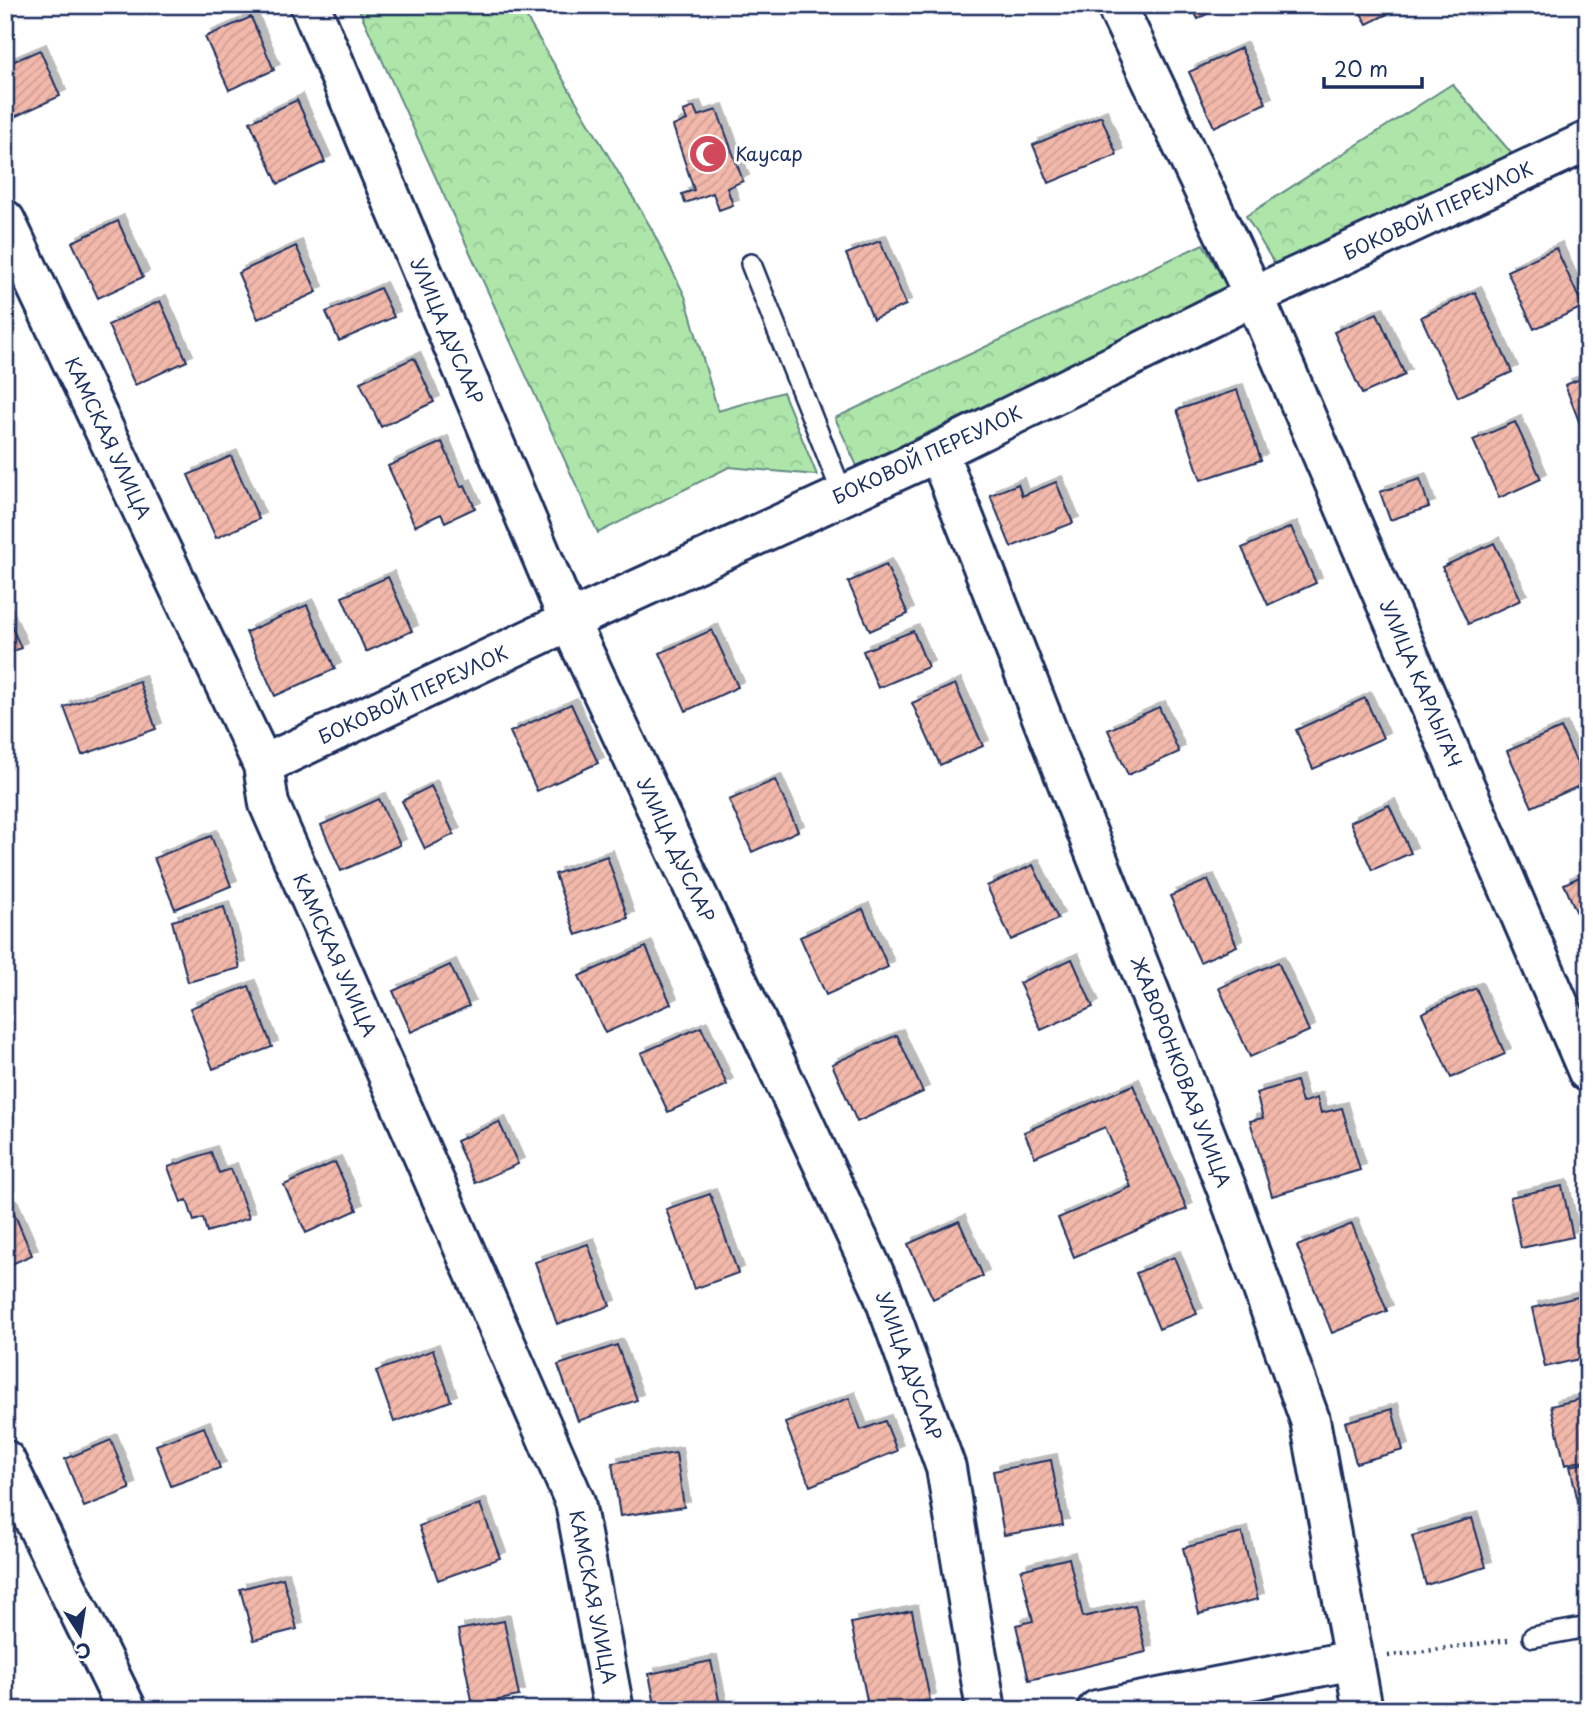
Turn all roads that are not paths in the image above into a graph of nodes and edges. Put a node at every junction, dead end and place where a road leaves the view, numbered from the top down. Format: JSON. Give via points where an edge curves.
{"nodes":[{"id":1,"x":310,"y":5,"type":"edge"},
{"id":2,"x":1119,"y":11,"type":"dead end"},
{"id":3,"x":1583,"y":156,"type":"edge"},
{"id":4,"x":5,"y":219,"type":"edge"},
{"id":5,"x":751,"y":264,"type":"dead end"},
{"id":6,"x":1254,"y":296,"type":"junction"},
{"id":7,"x":938,"y":452,"type":"junction"},
{"id":8,"x":844,"y":495,"type":"junction"},
{"id":9,"x":569,"y":621,"type":"junction"},
{"id":10,"x":263,"y":765,"type":"junction"},
{"id":11,"x":1588,"y":1072,"type":"edge"},
{"id":12,"x":5,"y":1460,"type":"edge"},
{"id":13,"x":1588,"y":1627,"type":"edge"},
{"id":14,"x":1533,"y":1637,"type":"road end"},
{"id":15,"x":1354,"y":1660,"type":"junction"},
{"id":16,"x":127,"y":1710,"type":"edge"},
{"id":17,"x":614,"y":1710,"type":"edge"},
{"id":18,"x":986,"y":1710,"type":"edge"},
{"id":19,"x":1097,"y":1710,"type":"edge"},
{"id":20,"x":1363,"y":1710,"type":"edge"}],
"edges":[{"from":1,"to":9,"type":"street","name":"УЛИЦА ДУСЛАР"},
{"from":2,"to":6,"type":"street","name":"УЛИЦА КАРЛЫГАЧ"},
{"from":3,"to":6,"type":"street","name":"БОКОВОЙ ПЕРЕУЛОК"},
{"from":4,"to":10,"type":"street","name":"КАМСКАЯ УЛИЦА"},
{"from":5,"to":8,"type":"lane"},
{"from":6,"to":7,"type":"street","name":"БОКОВОЙ ПЕРЕУЛОК"},
{"from":6,"to":11,"type":"street","name":"УЛИЦА КАРЛЫГАЧ"},
{"from":7,"to":8,"type":"street","name":"БОКОВОЙ ПЕРЕУЛОК"},
{"from":7,"to":15,"type":"street","name":"ЖАВОРОНКОВАЯ УЛИЦА","via":[[1228,1192],[1310,1420]]},
{"from":8,"to":9,"type":"street","name":"БОКОВОЙ ПЕРЕУЛОК"},
{"from":9,"to":10,"type":"street","name":"БОКОВОЙ ПЕРЕУЛОК"},
{"from":9,"to":18,"type":"street","name":"УЛИЦА ДУСЛАР","via":[[881,1288],[946,1468]]},
{"from":10,"to":17,"type":"street","name":"КАМСКАЯ УЛИЦА","via":[[269,804],[575,1502]]},
{"from":12,"to":16,"type":"street"},
{"from":13,"to":14,"type":"lane"},
{"from":15,"to":19,"type":"street"},
{"from":15,"to":20,"type":"street","name":"ЖАВОРОНКОВАЯ УЛИЦА"}]}
